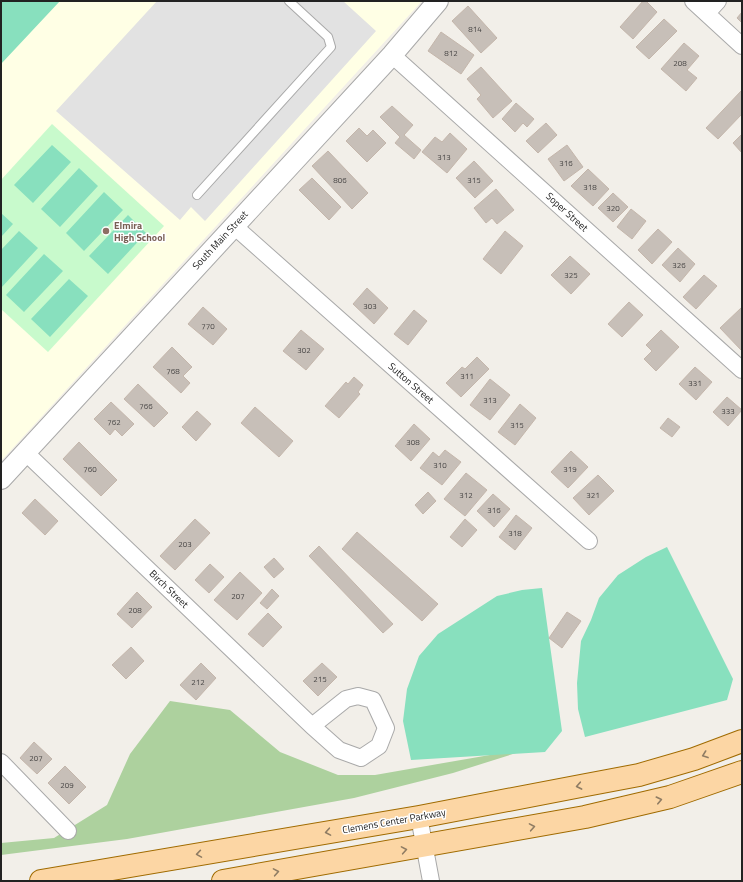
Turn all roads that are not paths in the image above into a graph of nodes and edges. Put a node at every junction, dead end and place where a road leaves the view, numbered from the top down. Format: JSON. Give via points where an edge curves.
{"nodes":[{"id":1,"x":289,"y":1,"type":"edge"},
{"id":2,"x":438,"y":1,"type":"edge"},
{"id":3,"x":693,"y":1,"type":"edge"},
{"id":4,"x":718,"y":1,"type":"edge"},
{"id":5,"x":707,"y":13,"type":"junction"},
{"id":6,"x":742,"y":46,"type":"edge"},
{"id":7,"x":392,"y":55,"type":"junction"},
{"id":8,"x":197,"y":195,"type":"dead end"},
{"id":9,"x":234,"y":226,"type":"junction"},
{"id":10,"x":742,"y":370,"type":"edge"},
{"id":11,"x":25,"y":452,"type":"junction"},
{"id":12,"x":1,"y":479,"type":"edge"},
{"id":13,"x":589,"y":540,"type":"dead end"},
{"id":14,"x":312,"y":726,"type":"junction"},
{"id":15,"x":742,"y":741,"type":"edge"},
{"id":16,"x":1,"y":762,"type":"edge"},
{"id":17,"x":742,"y":772,"type":"edge"},
{"id":18,"x":420,"y":817,"type":"junction"},
{"id":19,"x":68,"y":831,"type":"dead end"},
{"id":20,"x":425,"y":846,"type":"junction"},
{"id":21,"x":41,"y":881,"type":"edge"},
{"id":22,"x":223,"y":881,"type":"edge"},
{"id":23,"x":430,"y":881,"type":"edge"}],
"edges":[{"from":1,"to":8,"type":"lane","via":[[328,36],[331,47]]},
{"from":2,"to":7,"type":"street","name":"South Main Street"},
{"from":3,"to":5,"type":"street"},
{"from":4,"to":5,"type":"street"},
{"from":5,"to":6,"type":"street"},
{"from":7,"to":9,"type":"street","name":"South Main Street"},
{"from":7,"to":10,"type":"street","name":"Soper Street"},
{"from":9,"to":11,"type":"street","name":"South Main Street"},
{"from":9,"to":13,"type":"street","name":"Sutton Street"},
{"from":11,"to":12,"type":"street","name":"South Main Street"},
{"from":11,"to":14,"type":"street","name":"Birch Street"},
{"from":14,"to":14,"type":"street","name":"Birch Street","via":[[339,750],[361,758],[379,746],[386,728],[373,700],[358,696],[346,699]]},
{"from":15,"to":18,"type":"main road","name":"Clemens Center Parkway","one_way":true,"via":[[694,759],[639,775]]},
{"from":16,"to":19,"type":"street"},
{"from":20,"to":17,"type":"main road","one_way":true,"via":[[585,817],[670,797]]},
{"from":18,"to":20,"type":"street"},
{"from":18,"to":21,"type":"main road","name":"Clemens Center Parkway","one_way":true},
{"from":22,"to":20,"type":"main road","one_way":true},
{"from":20,"to":23,"type":"street"}]}
